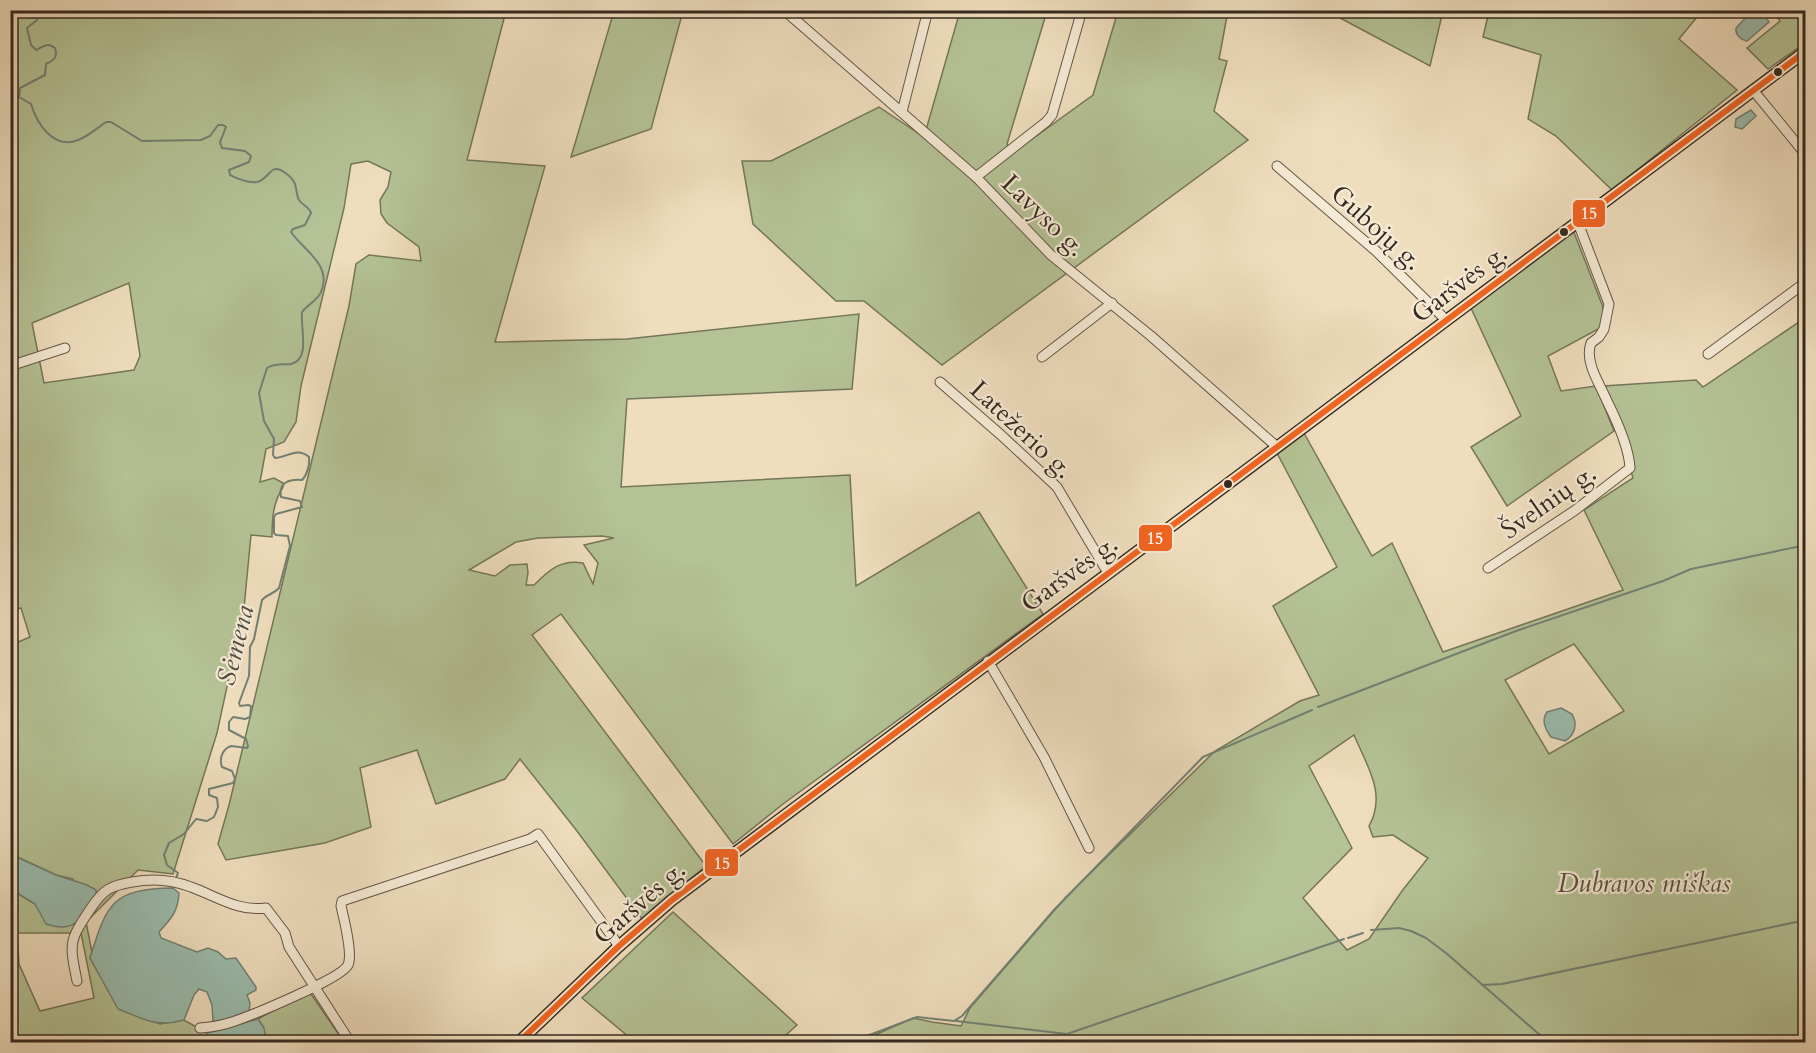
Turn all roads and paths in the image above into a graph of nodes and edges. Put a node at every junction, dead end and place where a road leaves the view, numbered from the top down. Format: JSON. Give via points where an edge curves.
{"nodes":[{"id":1,"x":784,"y":10,"type":"edge"},
{"id":2,"x":928,"y":10,"type":"edge"},
{"id":3,"x":1082,"y":10,"type":"edge"},
{"id":4,"x":1806,"y":51,"type":"edge"},
{"id":5,"x":1753,"y":90,"type":"junction"},
{"id":6,"x":902,"y":112,"type":"junction"},
{"id":7,"x":1806,"y":155,"type":"edge"},
{"id":8,"x":1277,"y":166,"type":"dead end"},
{"id":9,"x":976,"y":177,"type":"junction"},
{"id":10,"x":1578,"y":223,"type":"junction"},
{"id":11,"x":1806,"y":282,"type":"edge"},
{"id":12,"x":1112,"y":303,"type":"junction"},
{"id":13,"x":1446,"y":320,"type":"junction"},
{"id":14,"x":65,"y":348,"type":"dead end"},
{"id":15,"x":1708,"y":354,"type":"dead end"},
{"id":16,"x":1042,"y":357,"type":"dead end"},
{"id":17,"x":10,"y":366,"type":"edge"},
{"id":18,"x":940,"y":382,"type":"dead end"},
{"id":19,"x":1277,"y":447,"type":"junction"},
{"id":20,"x":1488,"y":568,"type":"dead end"},
{"id":21,"x":1108,"y":573,"type":"junction"},
{"id":22,"x":988,"y":661,"type":"junction"},
{"id":23,"x":1089,"y":848,"type":"dead end"},
{"id":24,"x":619,"y":946,"type":"junction"},
{"id":25,"x":77,"y":981,"type":"dead end"},
{"id":26,"x":314,"y":987,"type":"junction"},
{"id":27,"x":200,"y":1028,"type":"dead end"},
{"id":28,"x":350,"y":1042,"type":"edge"},
{"id":29,"x":519,"y":1042,"type":"edge"}],
"edges":[{"from":1,"to":6,"type":"street","name":"Lavyso g."},
{"from":2,"to":6,"type":"street"},
{"from":3,"to":9,"type":"street","via":[[1052,115]]},
{"from":4,"to":5,"type":"main road","name":"Garšvės g."},
{"from":5,"to":7,"type":"street"},
{"from":5,"to":10,"type":"main road","name":"Garšvės g."},
{"from":6,"to":9,"type":"street","name":"Lavyso g."},
{"from":8,"to":13,"type":"street","name":"Gubojų g.","via":[[1376,251]]},
{"from":9,"to":12,"type":"street","name":"Lavyso g.","via":[[1051,255]]},
{"from":10,"to":13,"type":"main road","name":"Garšvės g."},
{"from":10,"to":20,"type":"street","name":"Švelnių g.","via":[[1609,304],[1605,329],[1591,343],[1589,356],[1630,468]]},
{"from":11,"to":15,"type":"street"},
{"from":12,"to":16,"type":"street"},
{"from":12,"to":19,"type":"street","name":"Lavyso g."},
{"from":13,"to":19,"type":"main road","name":"Garšvės g."},
{"from":14,"to":17,"type":"street"},
{"from":18,"to":21,"type":"street","name":"Latežerio g.","via":[[1057,487]]},
{"from":19,"to":21,"type":"main road","name":"Garšvės g."},
{"from":21,"to":22,"type":"main road","name":"Garšvės g."},
{"from":22,"to":23,"type":"street","via":[[1044,757]]},
{"from":22,"to":24,"type":"main road","name":"Garšvės g.","via":[[672,900]]},
{"from":24,"to":26,"type":"street","via":[[538,834],[342,901],[348,964]]},
{"from":24,"to":29,"type":"main road","name":"Garšvės g."},
{"from":25,"to":26,"type":"street","via":[[72,938],[102,893],[115,885],[152,879],[191,887],[250,909],[266,908],[285,933],[289,947]]},
{"from":26,"to":27,"type":"street","via":[[230,1023]]},
{"from":26,"to":28,"type":"street"}]}
